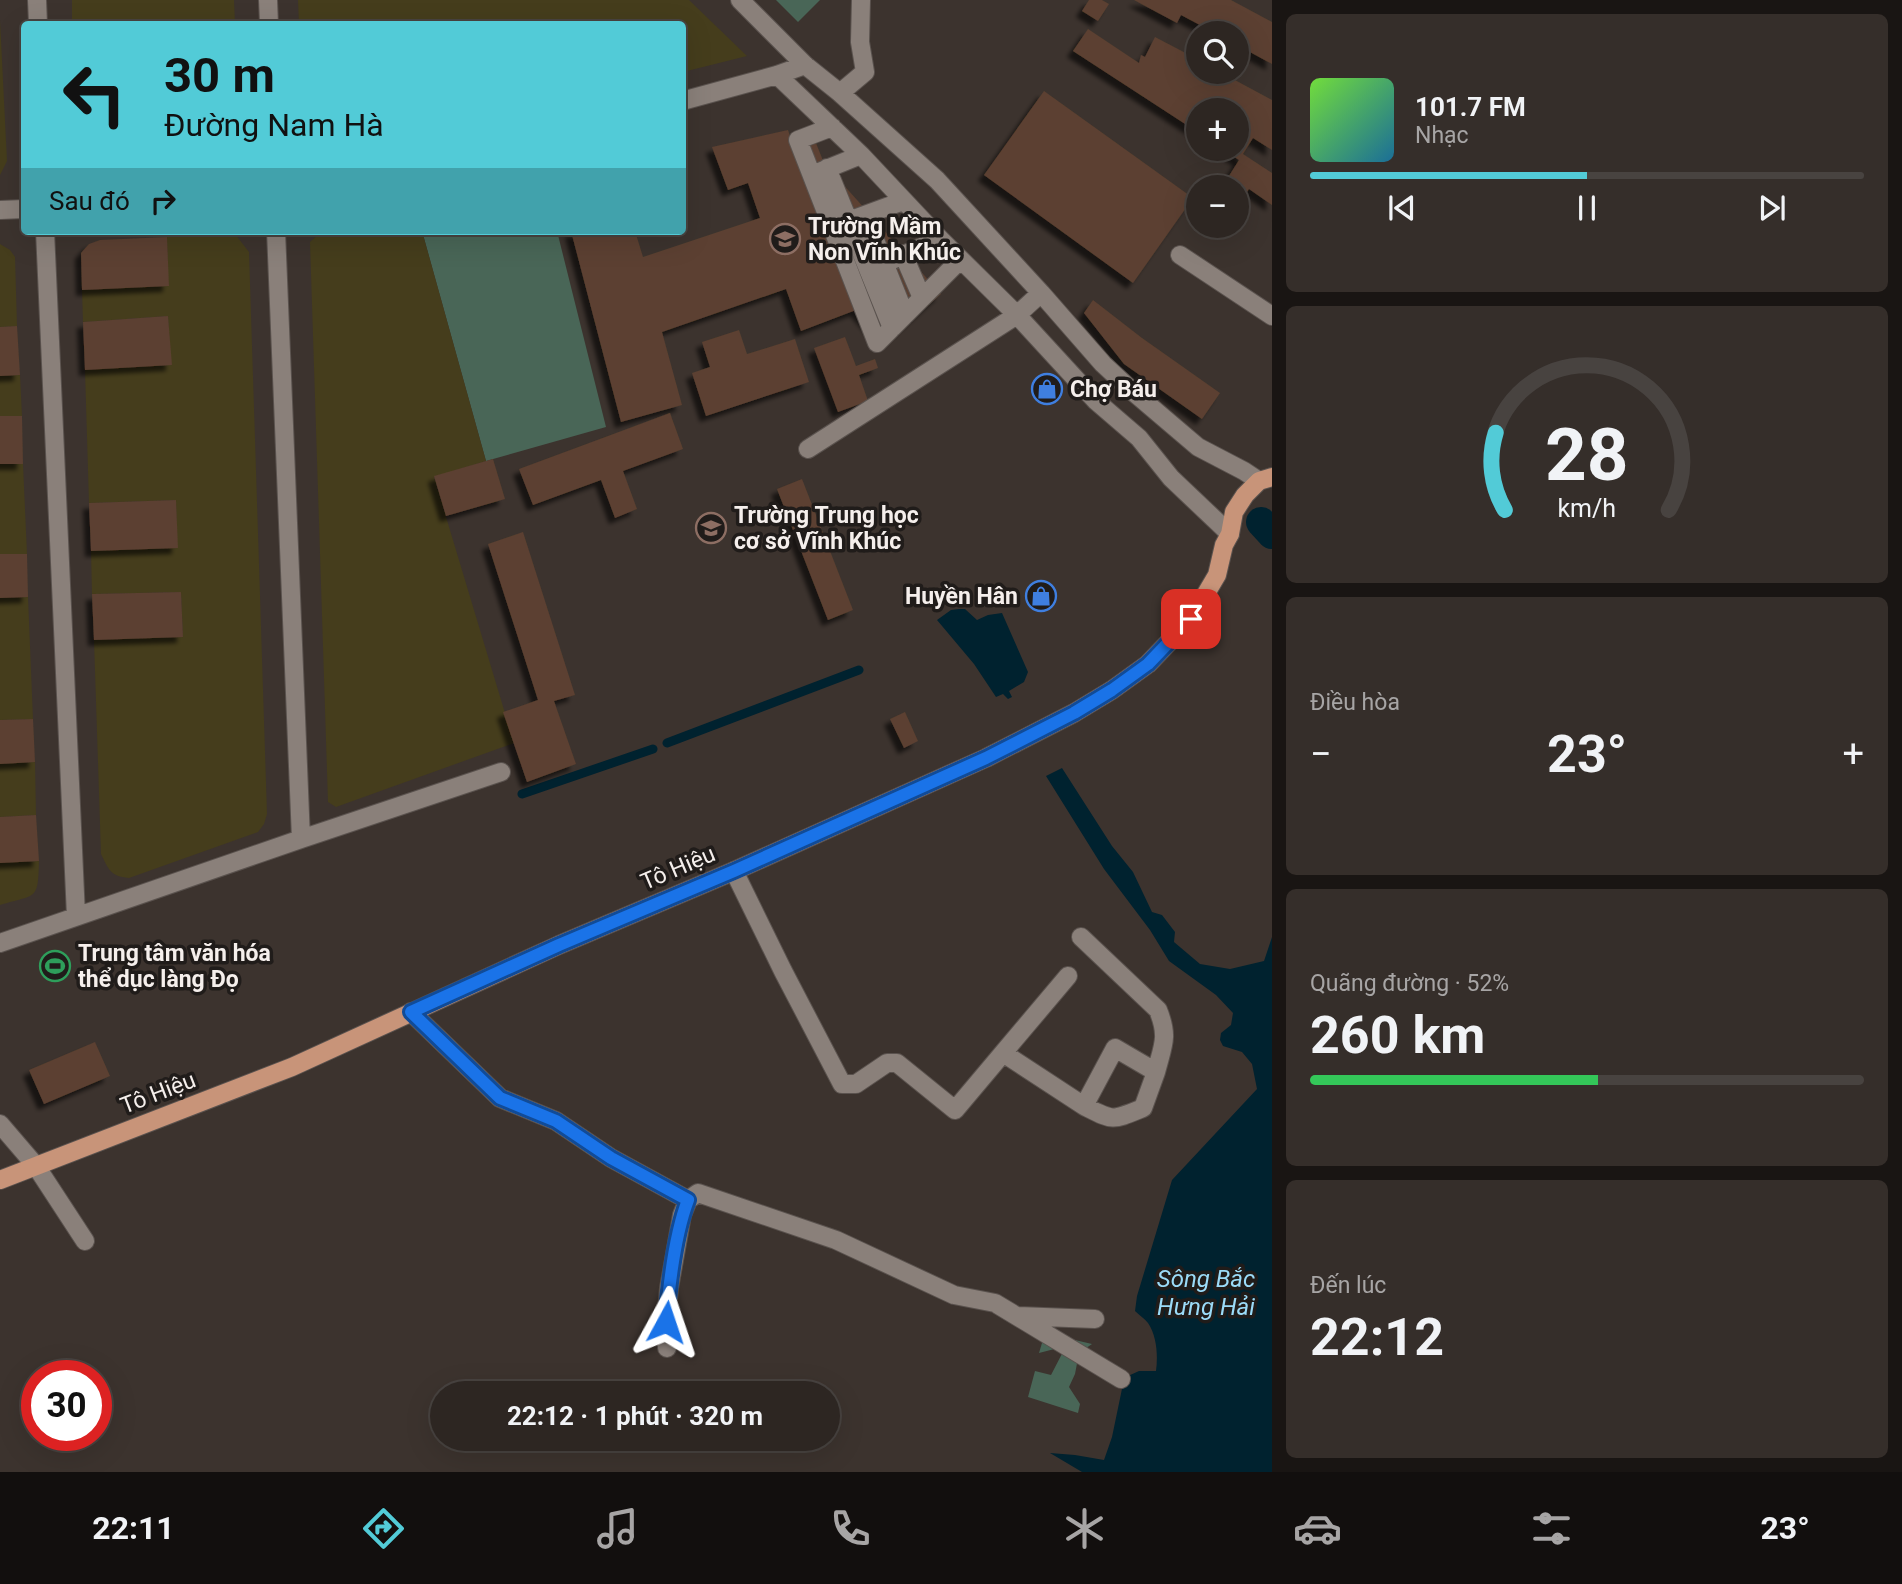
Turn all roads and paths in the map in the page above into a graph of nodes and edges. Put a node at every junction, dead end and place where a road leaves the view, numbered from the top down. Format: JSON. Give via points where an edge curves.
{"nodes":[{"id":1,"x":37,"y":0,"type":"edge"},
{"id":2,"x":268,"y":0,"type":"edge"},
{"id":3,"x":740,"y":0,"type":"edge"},
{"id":4,"x":861,"y":0,"type":"edge"},
{"id":5,"x":38,"y":21,"type":"edge"},
{"id":6,"x":268,"y":21,"type":"edge"},
{"id":7,"x":805,"y":65,"type":"junction"},
{"id":8,"x":777,"y":75,"type":"junction"},
{"id":9,"x":840,"y":93,"type":"junction"},
{"id":10,"x":686,"y":100,"type":"edge"},
{"id":11,"x":832,"y":127,"type":"junction"},
{"id":12,"x":861,"y":155,"type":"junction"},
{"id":13,"x":819,"y":171,"type":"junction"},
{"id":14,"x":903,"y":201,"type":"junction"},
{"id":15,"x":21,"y":209,"type":"edge"},
{"id":16,"x":0,"y":210,"type":"edge"},
{"id":17,"x":848,"y":221,"type":"junction"},
{"id":18,"x":46,"y":235,"type":"edge"},
{"id":19,"x":276,"y":235,"type":"edge"},
{"id":20,"x":940,"y":239,"type":"junction"},
{"id":21,"x":904,"y":254,"type":"junction"},
{"id":22,"x":1180,"y":255,"type":"dead end"},
{"id":23,"x":960,"y":260,"type":"junction"},
{"id":24,"x":868,"y":270,"type":"junction"},
{"id":25,"x":1041,"y":293,"type":"junction"},
{"id":26,"x":922,"y":298,"type":"junction"},
{"id":27,"x":905,"y":315,"type":"junction"},
{"id":28,"x":1017,"y":315,"type":"junction"},
{"id":29,"x":1272,"y":316,"type":"edge"},
{"id":30,"x":808,"y":449,"type":"dead end"},
{"id":31,"x":1266,"y":479,"type":"edge"},
{"id":32,"x":1230,"y":534,"type":"junction"},
{"id":33,"x":501,"y":772,"type":"dead end"},
{"id":34,"x":301,"y":839,"type":"junction"},
{"id":35,"x":734,"y":871,"type":"junction"},
{"id":36,"x":76,"y":916,"type":"junction"},
{"id":37,"x":1081,"y":937,"type":"dead end"},
{"id":38,"x":0,"y":943,"type":"edge"},
{"id":39,"x":1068,"y":976,"type":"dead end"},
{"id":40,"x":411,"y":1012,"type":"junction"},
{"id":41,"x":1003,"y":1053,"type":"junction"},
{"id":42,"x":1156,"y":1072,"type":"junction"},
{"id":43,"x":1084,"y":1106,"type":"junction"},
{"id":44,"x":0,"y":1124,"type":"edge"},
{"id":45,"x":36,"y":1166,"type":"junction"},
{"id":46,"x":0,"y":1180,"type":"edge"},
{"id":47,"x":688,"y":1200,"type":"junction"},
{"id":48,"x":85,"y":1241,"type":"dead end"},
{"id":49,"x":1015,"y":1316,"type":"junction"},
{"id":50,"x":1095,"y":1319,"type":"dead end"},
{"id":51,"x":667,"y":1348,"type":"dead end"},
{"id":52,"x":1121,"y":1378,"type":"dead end"}],
"edges":[{"from":1,"to":5,"type":"street"},
{"from":2,"to":6,"type":"street"},
{"from":3,"to":7,"type":"street"},
{"from":4,"to":9,"type":"street","via":[[864,72]]},
{"from":7,"to":8,"type":"street"},
{"from":7,"to":9,"type":"street"},
{"from":8,"to":10,"type":"street"},
{"from":8,"to":11,"type":"street"},
{"from":9,"to":25,"type":"street","via":[[937,180]]},
{"from":11,"to":12,"type":"street"},
{"from":11,"to":13,"type":"street","via":[[798,140]]},
{"from":12,"to":13,"type":"street"},
{"from":12,"to":14,"type":"street"},
{"from":13,"to":17,"type":"street"},
{"from":14,"to":17,"type":"street"},
{"from":14,"to":20,"type":"street"},
{"from":15,"to":16,"type":"street"},
{"from":17,"to":24,"type":"street"},
{"from":17,"to":24,"type":"street"},
{"from":18,"to":36,"type":"street"},
{"from":19,"to":34,"type":"street"},
{"from":20,"to":21,"type":"street"},
{"from":20,"to":23,"type":"street"},
{"from":21,"to":24,"type":"street"},
{"from":21,"to":26,"type":"street"},
{"from":22,"to":29,"type":"street"},
{"from":23,"to":26,"type":"street"},
{"from":23,"to":28,"type":"street"},
{"from":24,"to":27,"type":"street"},
{"from":24,"to":27,"type":"street","via":[[877,343]]},
{"from":25,"to":28,"type":"street"},
{"from":25,"to":31,"type":"street","via":[[1103,364],[1198,447]]},
{"from":26,"to":27,"type":"street"},
{"from":28,"to":30,"type":"street"},
{"from":28,"to":32,"type":"street"},
{"from":31,"to":32,"type":"main road","name":"Tô Hiệu","via":[[1245,495],[1234,512]]},
{"from":32,"to":35,"type":"main road","name":"Tô Hiệu","via":[[1217,575],[1191,619],[1148,664],[1112,690],[986,758]]},
{"from":33,"to":34,"type":"street"},
{"from":34,"to":36,"type":"street"},
{"from":35,"to":40,"type":"main road","name":"Tô Hiệu"},
{"from":35,"to":41,"type":"street","via":[[842,1084],[856,1084],[887,1063],[897,1063],[955,1110]]},
{"from":36,"to":38,"type":"street"},
{"from":37,"to":42,"type":"street","via":[[1158,1010],[1166,1038]]},
{"from":39,"to":41,"type":"street"},
{"from":40,"to":45,"type":"main road","name":"Tô Hiệu","via":[[292,1067]]},
{"from":40,"to":47,"type":"street","via":[[500,1098],[556,1121],[611,1158]]},
{"from":41,"to":43,"type":"street"},
{"from":42,"to":43,"type":"street","via":[[1143,1108],[1109,1118]]},
{"from":42,"to":43,"type":"street","via":[[1115,1048]]},
{"from":44,"to":45,"type":"street"},
{"from":45,"to":46,"type":"main road","name":"Tô Hiệu"},
{"from":45,"to":48,"type":"street"},
{"from":47,"to":49,"type":"street","via":[[698,1193],[804,1228],[954,1295],[995,1304]]},
{"from":47,"to":51,"type":"street","via":[[668,1288]]},
{"from":49,"to":50,"type":"street"},
{"from":49,"to":52,"type":"street"}]}
